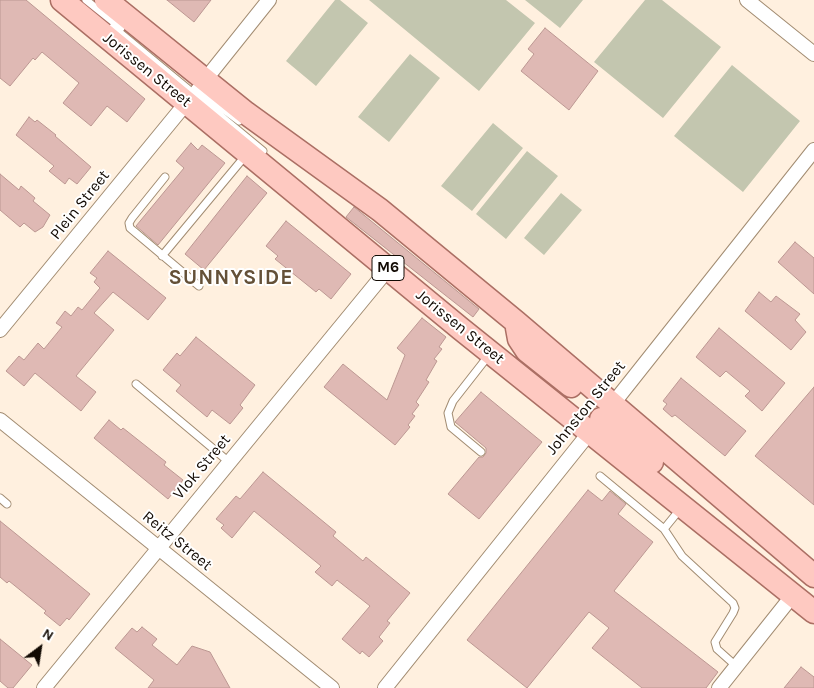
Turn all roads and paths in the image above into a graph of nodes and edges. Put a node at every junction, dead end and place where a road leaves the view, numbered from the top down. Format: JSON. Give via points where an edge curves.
{"nodes":[{"id":1,"x":62,"y":0,"type":"edge"},
{"id":2,"x":79,"y":0,"type":"edge"},
{"id":3,"x":86,"y":0,"type":"edge"},
{"id":4,"x":106,"y":0,"type":"edge"},
{"id":5,"x":269,"y":0,"type":"edge"},
{"id":6,"x":747,"y":0,"type":"edge"},
{"id":7,"x":814,"y":54,"type":"edge"},
{"id":8,"x":205,"y":80,"type":"junction"},
{"id":9,"x":187,"y":102,"type":"junction"},
{"id":10,"x":245,"y":125,"type":"dead end"},
{"id":11,"x":814,"y":150,"type":"edge"},
{"id":12,"x":248,"y":153,"type":"junction"},
{"id":13,"x":270,"y":157,"type":"dead end"},
{"id":14,"x":165,"y":177,"type":"dead end"},
{"id":15,"x":334,"y":187,"type":"dead end"},
{"id":16,"x":334,"y":213,"type":"dead end"},
{"id":17,"x":357,"y":232,"type":"dead end"},
{"id":18,"x":162,"y":256,"type":"junction"},
{"id":19,"x":388,"y":269,"type":"junction"},
{"id":20,"x":199,"y":286,"type":"dead end"},
{"id":21,"x":517,"y":325,"type":"junction"},
{"id":22,"x":0,"y":330,"type":"edge"},
{"id":23,"x":491,"y":352,"type":"junction"},
{"id":24,"x":136,"y":384,"type":"dead end"},
{"id":25,"x":601,"y":417,"type":"junction"},
{"id":26,"x":0,"y":420,"type":"edge"},
{"id":27,"x":481,"y":452,"type":"dead end"},
{"id":28,"x":229,"y":462,"type":"junction"},
{"id":29,"x":658,"y":473,"type":"dead end"},
{"id":30,"x":600,"y":476,"type":"dead end"},
{"id":31,"x":0,"y":498,"type":"edge"},
{"id":32,"x":7,"y":504,"type":"dead end"},
{"id":33,"x":683,"y":506,"type":"junction"},
{"id":34,"x":664,"y":529,"type":"junction"},
{"id":35,"x":158,"y":548,"type":"junction"},
{"id":36,"x":737,"y":550,"type":"junction"},
{"id":37,"x":813,"y":577,"type":"edge"},
{"id":38,"x":793,"y":595,"type":"junction"},
{"id":39,"x":814,"y":612,"type":"edge"},
{"id":40,"x":736,"y":666,"type":"junction"},
{"id":41,"x":44,"y":688,"type":"edge"},
{"id":42,"x":332,"y":688,"type":"edge"},
{"id":43,"x":385,"y":688,"type":"edge"},
{"id":44,"x":719,"y":688,"type":"edge"}],
"edges":[{"from":1,"to":9,"type":"main road","name":"Jorissen Street","number":"M6"},
{"from":2,"to":13,"type":"lane","name":"Jorissen Street"},
{"from":3,"to":10,"type":"lane","name":"Jorissen Street"},
{"from":4,"to":8,"type":"main road","name":"Jorissen Street","number":"M6"},
{"from":5,"to":8,"type":"street"},
{"from":6,"to":7,"type":"street"},
{"from":8,"to":21,"type":"main road","name":"Jorissen Street","number":"M6","via":[[380,210]]},
{"from":9,"to":12,"type":"main road","name":"Jorissen Street","number":"M6"},
{"from":9,"to":22,"type":"street","name":"Plein Street"},
{"from":11,"to":25,"type":"street","name":"Johnston Street"},
{"from":12,"to":18,"type":"lane"},
{"from":12,"to":19,"type":"main road","name":"Jorissen Street","number":"M6"},
{"from":14,"to":18,"type":"lane","via":[[128,223]]},
{"from":15,"to":21,"type":"lane","name":"Jorissen Street"},
{"from":16,"to":17,"type":"lane"},
{"from":18,"to":20,"type":"lane"},
{"from":19,"to":23,"type":"main road","name":"Jorissen Street","number":"M6"},
{"from":19,"to":28,"type":"street","name":"Vlok Street"},
{"from":21,"to":25,"type":"main road","name":"Jorissen Street","number":"M6"},
{"from":23,"to":25,"type":"main road","name":"Jorissen Street","number":"M6"},
{"from":23,"to":27,"type":"lane","via":[[453,401],[448,413],[451,427]]},
{"from":24,"to":28,"type":"lane"},
{"from":25,"to":29,"type":"lane","name":"Jorissen Street"},
{"from":25,"to":33,"type":"main road","name":"Jorissen Street","number":"M6"},
{"from":25,"to":36,"type":"main road","via":[[730,527],[735,534]]},
{"from":25,"to":37,"type":"main road","name":"Jorissen Street","number":"M6","via":[[745,519]]},
{"from":25,"to":43,"type":"street","name":"Johnston Street"},
{"from":26,"to":35,"type":"street","name":"Reitz Street"},
{"from":28,"to":35,"type":"street","name":"Vlok Street"},
{"from":30,"to":34,"type":"lane"},
{"from":31,"to":32,"type":"lane"},
{"from":33,"to":34,"type":"lane"},
{"from":33,"to":36,"type":"main road","name":"Jorissen Street","number":"M6"},
{"from":34,"to":40,"type":"lane","via":[[682,556],[736,608],[715,642],[717,649]]},
{"from":35,"to":41,"type":"street","name":"Vlok Street"},
{"from":35,"to":42,"type":"street","name":"Reitz Street"},
{"from":36,"to":38,"type":"main road","name":"Jorissen Street","number":"M6"},
{"from":38,"to":39,"type":"main road","name":"Jorissen Street","number":"M6"},
{"from":38,"to":40,"type":"street"},
{"from":40,"to":44,"type":"street"}]}
